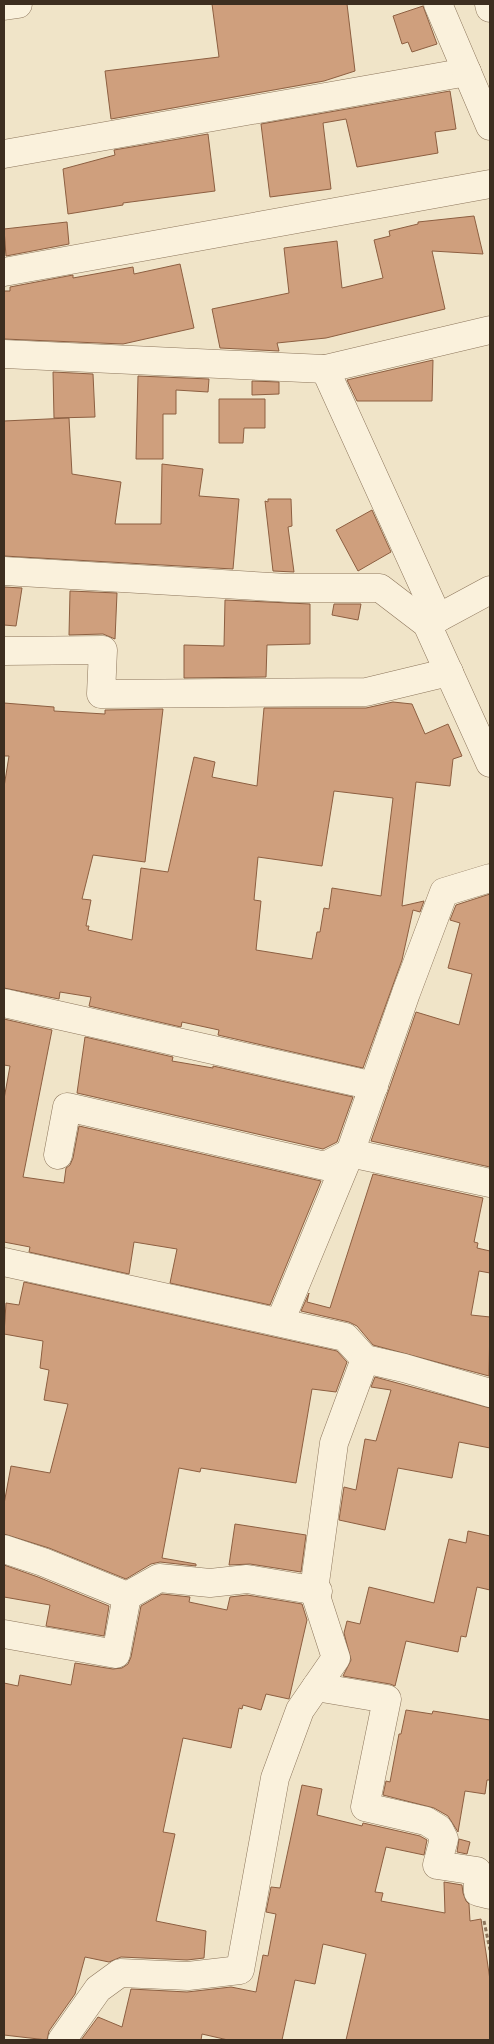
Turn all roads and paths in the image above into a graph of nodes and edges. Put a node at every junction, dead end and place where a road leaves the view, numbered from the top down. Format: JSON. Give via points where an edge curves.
{"nodes":[{"id":1,"x":18,"y":4,"type":"edge"},
{"id":2,"x":438,"y":4,"type":"edge"},
{"id":3,"x":489,"y":4,"type":"edge"},
{"id":4,"x":4,"y":6,"type":"edge"},
{"id":5,"x":490,"y":8,"type":"edge"},
{"id":6,"x":467,"y":72,"type":"junction"},
{"id":7,"x":490,"y":126,"type":"edge"},
{"id":8,"x":4,"y":154,"type":"edge"},
{"id":9,"x":490,"y":184,"type":"edge"},
{"id":10,"x":4,"y":272,"type":"edge"},
{"id":11,"x":490,"y":330,"type":"edge"},
{"id":12,"x":4,"y":354,"type":"edge"},
{"id":13,"x":325,"y":368,"type":"junction"},
{"id":14,"x":4,"y":571,"type":"edge"},
{"id":15,"x":490,"y":590,"type":"edge"},
{"id":16,"x":432,"y":621,"type":"junction"},
{"id":17,"x":4,"y":651,"type":"edge"},
{"id":18,"x":449,"y":672,"type":"junction"},
{"id":19,"x":490,"y":763,"type":"edge"},
{"id":20,"x":490,"y":878,"type":"edge"},
{"id":21,"x":4,"y":1003,"type":"edge"},
{"id":22,"x":374,"y":1086,"type":"junction"},
{"id":23,"x":350,"y":1153,"type":"junction"},
{"id":24,"x":58,"y":1155,"type":"dead end"},
{"id":25,"x":490,"y":1183,"type":"edge"},
{"id":26,"x":4,"y":1262,"type":"edge"},
{"id":27,"x":280,"y":1322,"type":"junction"},
{"id":28,"x":365,"y":1359,"type":"junction"},
{"id":29,"x":490,"y":1393,"type":"edge"},
{"id":30,"x":4,"y":1549,"type":"edge"},
{"id":31,"x":316,"y":1591,"type":"junction"},
{"id":32,"x":127,"y":1596,"type":"junction"},
{"id":33,"x":4,"y":1634,"type":"edge"},
{"id":34,"x":316,"y":1687,"type":"junction"},
{"id":35,"x":490,"y":1895,"type":"edge"},
{"id":36,"x":62,"y":2040,"type":"edge"}],
"edges":[{"from":1,"to":4,"type":"street"},
{"from":2,"to":6,"type":"street"},
{"from":3,"to":5,"type":"street"},
{"from":6,"to":7,"type":"street"},
{"from":6,"to":8,"type":"street"},
{"from":9,"to":10,"type":"street"},
{"from":11,"to":13,"type":"street"},
{"from":12,"to":13,"type":"street"},
{"from":13,"to":16,"type":"street"},
{"from":14,"to":16,"type":"street","via":[[288,588],[380,588]]},
{"from":15,"to":16,"type":"street"},
{"from":16,"to":18,"type":"street"},
{"from":17,"to":18,"type":"street","via":[[103,650],[101,694],[366,692]]},
{"from":18,"to":19,"type":"street"},
{"from":20,"to":22,"type":"street","via":[[444,892]]},
{"from":21,"to":22,"type":"street"},
{"from":22,"to":23,"type":"street"},
{"from":23,"to":24,"type":"street","via":[[325,1166],[66,1107]]},
{"from":23,"to":25,"type":"street"},
{"from":23,"to":27,"type":"street"},
{"from":26,"to":27,"type":"street"},
{"from":27,"to":28,"type":"street","via":[[345,1336]]},
{"from":28,"to":29,"type":"street"},
{"from":28,"to":31,"type":"street","via":[[334,1443]]},
{"from":30,"to":32,"type":"street"},
{"from":31,"to":32,"type":"street","via":[[247,1579],[210,1583],[158,1578]]},
{"from":31,"to":34,"type":"street","via":[[336,1658]]},
{"from":32,"to":33,"type":"street","via":[[116,1654]]},
{"from":34,"to":35,"type":"street","via":[[387,1699],[365,1807],[426,1821],[438,1829],[444,1839],[437,1865],[477,1871],[478,1892]]},
{"from":34,"to":36,"type":"street","via":[[300,1710],[276,1778],[240,1970],[188,1976],[120,1973],[98,1989]]}]}
